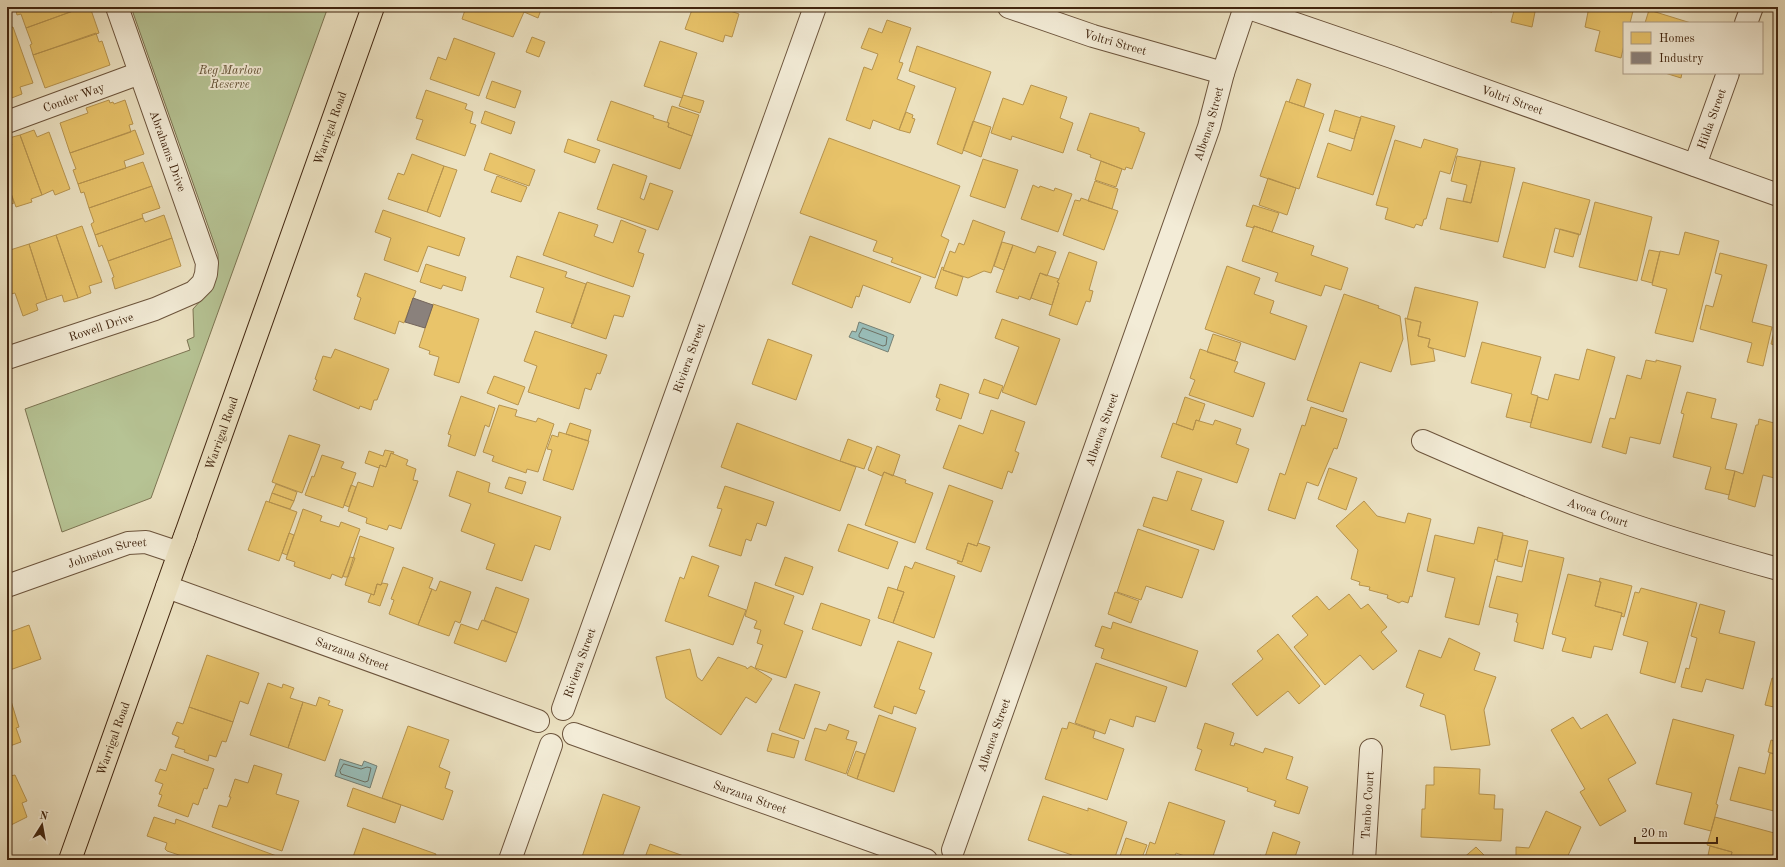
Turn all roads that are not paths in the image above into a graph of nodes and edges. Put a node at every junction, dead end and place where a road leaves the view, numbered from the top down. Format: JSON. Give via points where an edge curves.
{"nodes":[{"id":1,"x":117,"y":7,"type":"edge"},
{"id":2,"x":373,"y":7,"type":"edge"},
{"id":3,"x":815,"y":7,"type":"edge"},
{"id":4,"x":1009,"y":7,"type":"edge"},
{"id":5,"x":1246,"y":7,"type":"edge"},
{"id":6,"x":1752,"y":7,"type":"edge"},
{"id":7,"x":1746,"y":22,"type":"edge"},
{"id":8,"x":140,"y":73,"type":"junction"},
{"id":9,"x":1223,"y":73,"type":"junction"},
{"id":10,"x":1728,"y":74,"type":"edge"},
{"id":11,"x":7,"y":122,"type":"edge"},
{"id":12,"x":1695,"y":165,"type":"junction"},
{"id":13,"x":1778,"y":195,"type":"edge"},
{"id":14,"x":194,"y":292,"type":"joint"},
{"id":15,"x":7,"y":357,"type":"edge"},
{"id":16,"x":1423,"y":441,"type":"dead end"},
{"id":17,"x":190,"y":523,"type":"junction"},
{"id":18,"x":1778,"y":569,"type":"edge"},
{"id":19,"x":7,"y":586,"type":"edge"},
{"id":20,"x":167,"y":587,"type":"junction"},
{"id":21,"x":563,"y":709,"type":"junction"},
{"id":22,"x":538,"y":721,"type":"junction"},
{"id":23,"x":574,"y":734,"type":"junction"},
{"id":24,"x":551,"y":745,"type":"junction"},
{"id":25,"x":1371,"y":750,"type":"dead end"},
{"id":26,"x":959,"y":855,"type":"edge"},
{"id":27,"x":70,"y":860,"type":"edge"},
{"id":28,"x":510,"y":860,"type":"edge"},
{"id":29,"x":928,"y":860,"type":"edge"},
{"id":30,"x":1364,"y":860,"type":"edge"}],
"edges":[{"from":1,"to":8,"type":"street","name":"Abrahams Drive"},
{"from":2,"to":17,"type":"highway","name":"Warrigal Road"},
{"from":3,"to":21,"type":"street","name":"Riviera Street"},
{"from":4,"to":9,"type":"street","name":"Voltri Street","via":[[1092,36]]},
{"from":5,"to":9,"type":"street","name":"Albenca Street"},
{"from":5,"to":12,"type":"street","name":"Voltri Street"},
{"from":6,"to":7,"type":"street"},
{"from":8,"to":11,"type":"street","name":"Conder Way"},
{"from":8,"to":14,"type":"street","name":"Abrahams Drive","via":[[207,263],[203,283]]},
{"from":9,"to":26,"type":"street","name":"Albenca Street","via":[[1209,127]]},
{"from":10,"to":12,"type":"street","name":"Hilda Street"},
{"from":12,"to":13,"type":"street","name":"Voltri Street"},
{"from":14,"to":15,"type":"street","name":"Rowell Drive","via":[[154,309]]},
{"from":16,"to":18,"type":"street","name":"Avoca Court","via":[[1618,520]]},
{"from":17,"to":19,"type":"street","name":"Johnston Street","via":[[179,552],[146,542],[128,543]]},
{"from":17,"to":20,"type":"highway","name":"Warrigal Road"},
{"from":20,"to":22,"type":"street","name":"Sarzana Street"},
{"from":20,"to":27,"type":"highway","name":"Warrigal Road"},
{"from":21,"to":22,"type":"street","via":[[548,710]]},
{"from":21,"to":23,"type":"street","via":[[575,722]]},
{"from":22,"to":24,"type":"street","via":[[539,735]]},
{"from":23,"to":24,"type":"street","via":[[562,745]]},
{"from":23,"to":29,"type":"street","name":"Sarzana Street"},
{"from":24,"to":28,"type":"street"},
{"from":25,"to":30,"type":"street","name":"Tambo Court"},
{"from":26,"to":29,"type":"street","via":[[949,848],[939,850]]}]}
